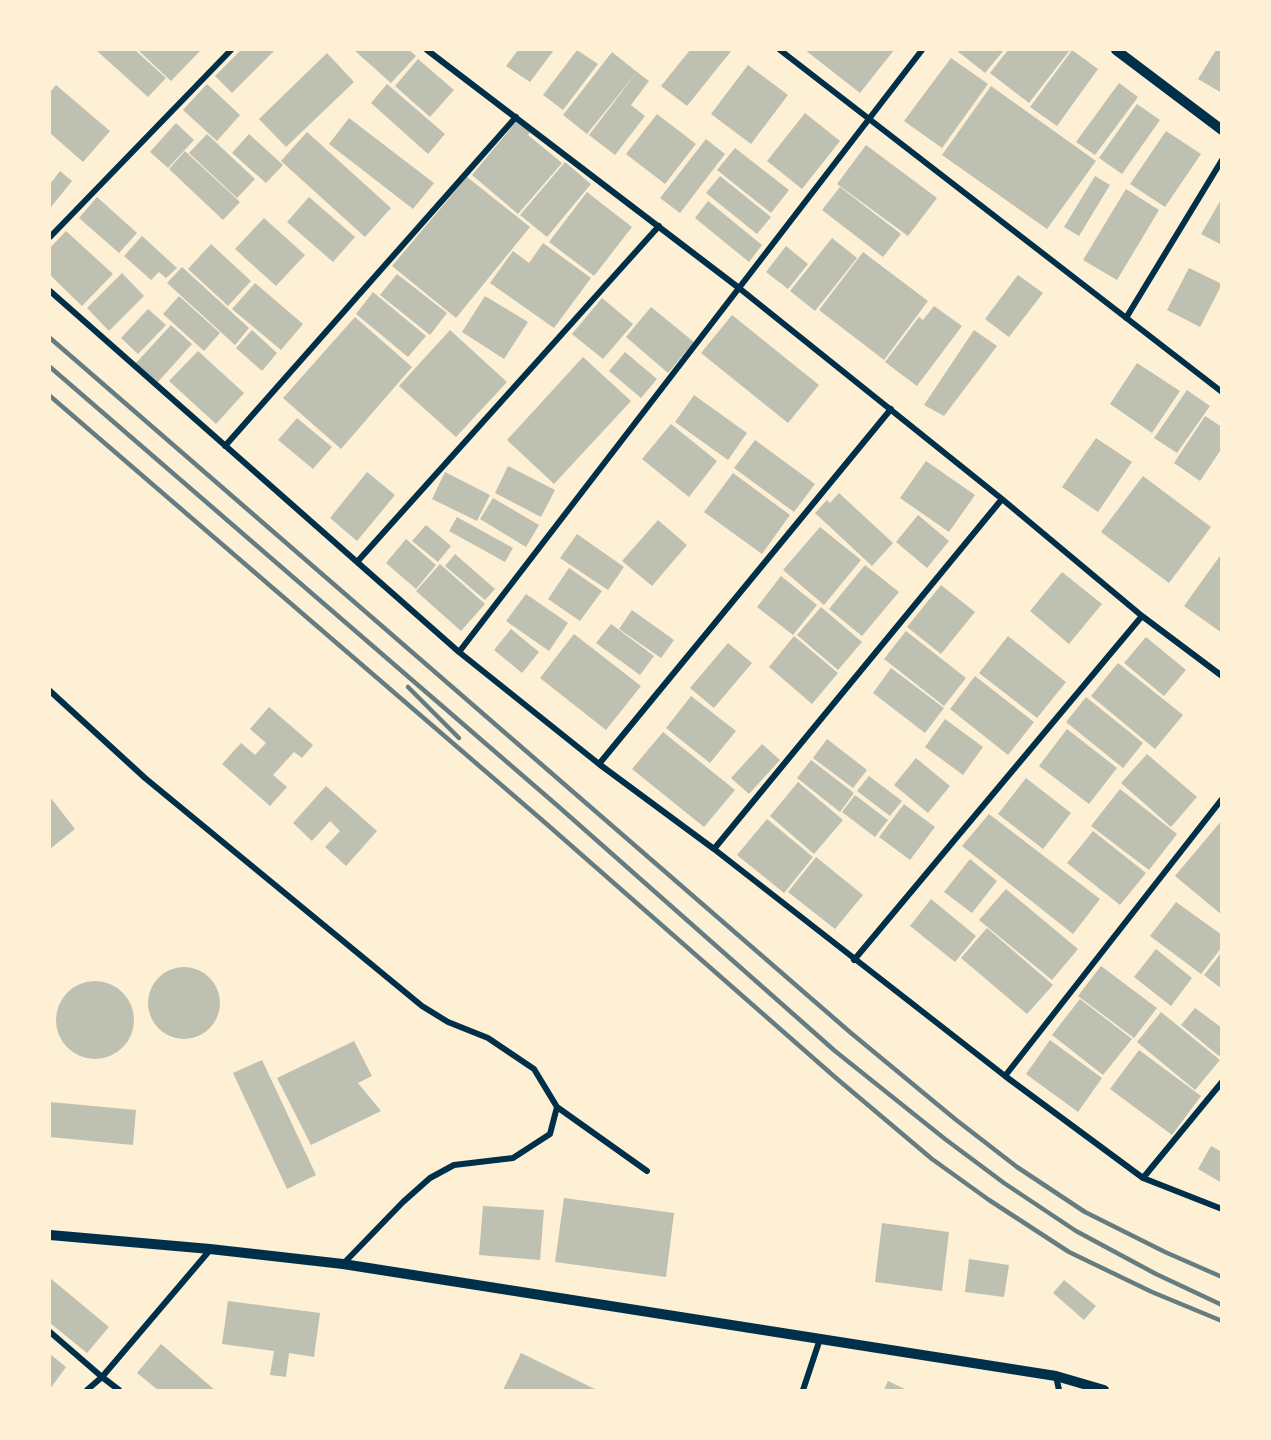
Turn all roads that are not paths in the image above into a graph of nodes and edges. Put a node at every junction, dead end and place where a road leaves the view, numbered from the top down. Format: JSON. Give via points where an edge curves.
{"nodes":[{"id":1,"x":231,"y":50,"type":"edge"},
{"id":2,"x":428,"y":50,"type":"edge"},
{"id":3,"x":780,"y":50,"type":"edge"},
{"id":4,"x":922,"y":50,"type":"edge"},
{"id":5,"x":1116,"y":50,"type":"edge"},
{"id":6,"x":516,"y":117,"type":"junction"},
{"id":7,"x":869,"y":118,"type":"junction"},
{"id":8,"x":1221,"y":130,"type":"edge"},
{"id":9,"x":1221,"y":159,"type":"edge"},
{"id":10,"x":659,"y":226,"type":"junction"},
{"id":11,"x":50,"y":237,"type":"edge"},
{"id":12,"x":739,"y":288,"type":"junction"},
{"id":13,"x":50,"y":291,"type":"edge"},
{"id":14,"x":1126,"y":318,"type":"junction"},
{"id":15,"x":1221,"y":392,"type":"edge"},
{"id":16,"x":891,"y":409,"type":"junction"},
{"id":17,"x":225,"y":446,"type":"junction"},
{"id":18,"x":1002,"y":499,"type":"junction"},
{"id":19,"x":357,"y":562,"type":"junction"},
{"id":20,"x":1142,"y":616,"type":"junction"},
{"id":21,"x":459,"y":652,"type":"junction"},
{"id":22,"x":1221,"y":676,"type":"edge"},
{"id":23,"x":50,"y":691,"type":"edge"},
{"id":24,"x":599,"y":764,"type":"junction"},
{"id":25,"x":1221,"y":800,"type":"edge"},
{"id":26,"x":714,"y":849,"type":"junction"},
{"id":27,"x":854,"y":960,"type":"junction"},
{"id":28,"x":1005,"y":1076,"type":"junction"},
{"id":29,"x":1221,"y":1082,"type":"edge"},
{"id":30,"x":557,"y":1107,"type":"junction"},
{"id":31,"x":648,"y":1171,"type":"dead end"},
{"id":32,"x":1143,"y":1178,"type":"junction"},
{"id":33,"x":1221,"y":1209,"type":"edge"},
{"id":34,"x":50,"y":1235,"type":"edge"},
{"id":35,"x":210,"y":1249,"type":"junction"},
{"id":36,"x":343,"y":1264,"type":"junction"},
{"id":37,"x":50,"y":1332,"type":"edge"},
{"id":38,"x":820,"y":1339,"type":"junction"},
{"id":39,"x":1056,"y":1376,"type":"junction"},
{"id":40,"x":102,"y":1377,"type":"junction"},
{"id":41,"x":87,"y":1390,"type":"edge"},
{"id":42,"x":119,"y":1390,"type":"edge"},
{"id":43,"x":802,"y":1390,"type":"edge"},
{"id":44,"x":1059,"y":1390,"type":"edge"},
{"id":45,"x":1104,"y":1390,"type":"edge"}],
"edges":[{"from":1,"to":11,"type":"street"},
{"from":2,"to":6,"type":"street"},
{"from":3,"to":7,"type":"street"},
{"from":4,"to":7,"type":"street"},
{"from":5,"to":8,"type":"street"},
{"from":6,"to":10,"type":"street"},
{"from":6,"to":17,"type":"street"},
{"from":7,"to":12,"type":"street"},
{"from":7,"to":14,"type":"street"},
{"from":9,"to":14,"type":"street"},
{"from":10,"to":12,"type":"street"},
{"from":10,"to":19,"type":"street"},
{"from":12,"to":16,"type":"street"},
{"from":12,"to":21,"type":"street"},
{"from":13,"to":17,"type":"street"},
{"from":14,"to":15,"type":"street"},
{"from":16,"to":18,"type":"street"},
{"from":16,"to":24,"type":"street"},
{"from":17,"to":19,"type":"street"},
{"from":18,"to":20,"type":"street"},
{"from":18,"to":26,"type":"street"},
{"from":19,"to":21,"type":"street"},
{"from":20,"to":22,"type":"street"},
{"from":20,"to":27,"type":"street"},
{"from":21,"to":24,"type":"street"},
{"from":23,"to":30,"type":"street","via":[[145,778],[422,1006],[448,1022],[488,1038],[534,1069]]},
{"from":24,"to":26,"type":"street"},
{"from":25,"to":28,"type":"street"},
{"from":26,"to":27,"type":"street"},
{"from":27,"to":28,"type":"street"},
{"from":28,"to":32,"type":"street"},
{"from":29,"to":32,"type":"street"},
{"from":30,"to":31,"type":"street"},
{"from":30,"to":36,"type":"street","via":[[549,1134],[513,1158],[454,1166],[430,1178]]},
{"from":32,"to":33,"type":"street"},
{"from":34,"to":35,"type":"street"},
{"from":35,"to":36,"type":"street"},
{"from":35,"to":40,"type":"street"},
{"from":36,"to":38,"type":"street"},
{"from":37,"to":40,"type":"street"},
{"from":38,"to":39,"type":"street"},
{"from":38,"to":43,"type":"street"},
{"from":39,"to":44,"type":"street"},
{"from":39,"to":45,"type":"street"},
{"from":40,"to":41,"type":"street"},
{"from":40,"to":42,"type":"street"}]}
